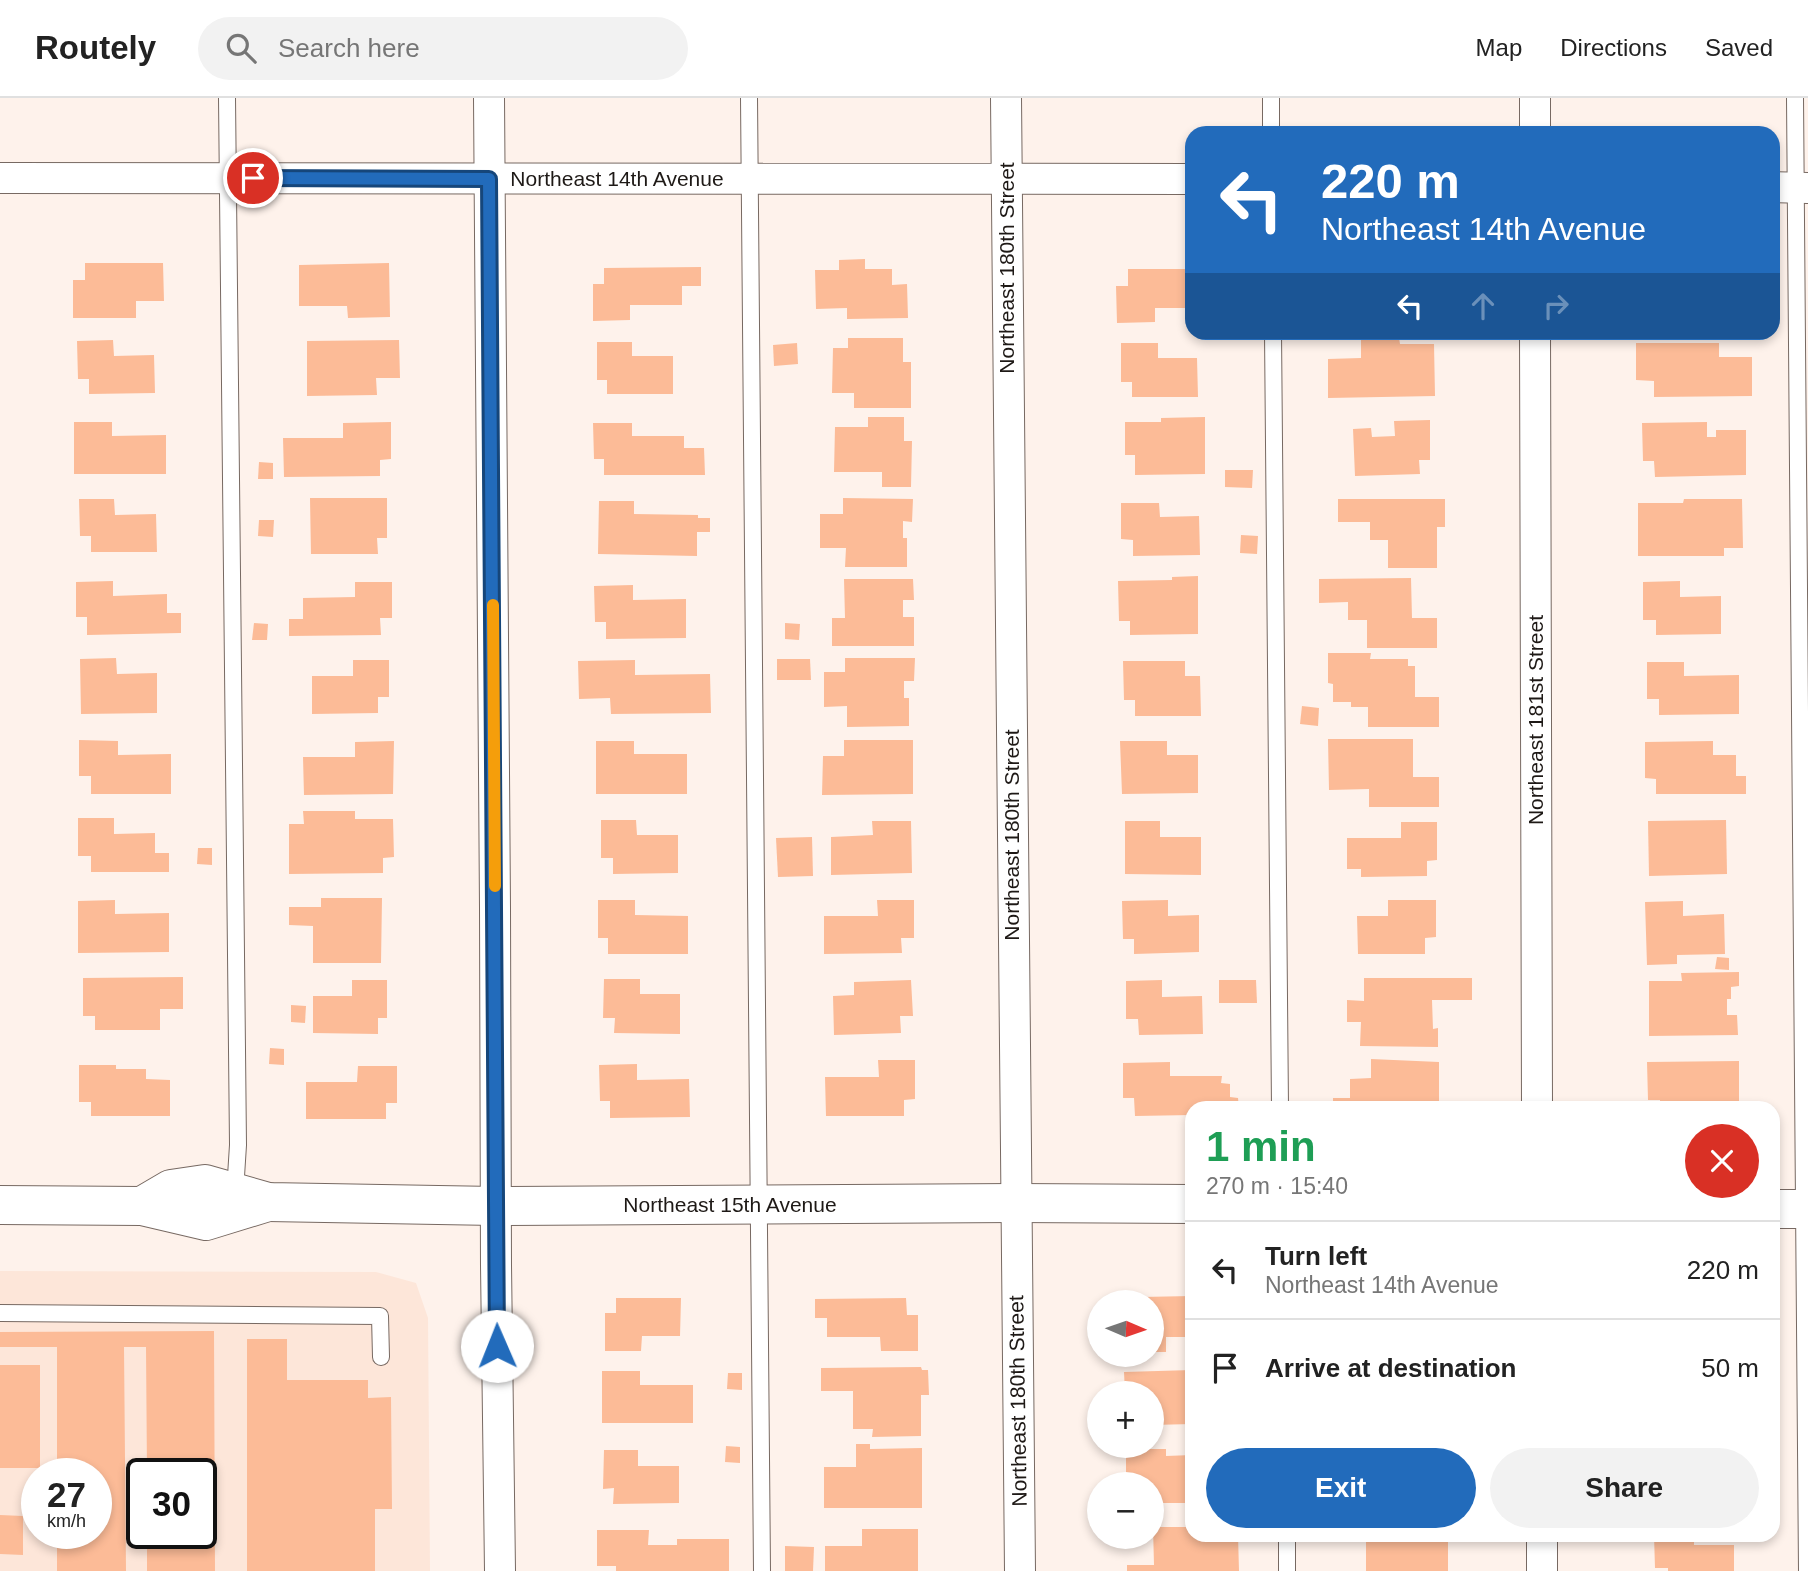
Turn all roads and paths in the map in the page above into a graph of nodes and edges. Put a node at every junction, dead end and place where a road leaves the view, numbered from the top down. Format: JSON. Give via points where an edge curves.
{"nodes":[{"id":1,"x":227,"y":98,"type":"edge"},
{"id":2,"x":489,"y":98,"type":"edge"},
{"id":3,"x":749,"y":98,"type":"edge"},
{"id":4,"x":1006,"y":98,"type":"edge"},
{"id":5,"x":1271,"y":98,"type":"edge"},
{"id":6,"x":1535,"y":98,"type":"edge"},
{"id":7,"x":1795,"y":98,"type":"edge"},
{"id":8,"x":1271,"y":126,"type":"edge"},
{"id":9,"x":1535,"y":126,"type":"edge"},
{"id":10,"x":0,"y":178,"type":"edge"},
{"id":11,"x":227,"y":178,"type":"junction"},
{"id":12,"x":749,"y":178,"type":"junction"},
{"id":13,"x":489,"y":179,"type":"junction"},
{"id":14,"x":1006,"y":179,"type":"junction"},
{"id":15,"x":1185,"y":179,"type":"edge"},
{"id":16,"x":1792,"y":187,"type":"edge"},
{"id":17,"x":1273,"y":340,"type":"edge"},
{"id":18,"x":1535,"y":340,"type":"edge"},
{"id":19,"x":1280,"y":1101,"type":"edge"},
{"id":20,"x":1537,"y":1101,"type":"edge"},
{"id":21,"x":251,"y":1197,"type":"junction"},
{"id":22,"x":1015,"y":1203,"type":"junction"},
{"id":23,"x":1185,"y":1204,"type":"edge"},
{"id":24,"x":0,"y":1205,"type":"edge"},
{"id":25,"x":495,"y":1206,"type":"junction"},
{"id":26,"x":758,"y":1206,"type":"junction"},
{"id":27,"x":1795,"y":1209,"type":"edge"},
{"id":28,"x":0,"y":1314,"type":"edge"},
{"id":29,"x":381,"y":1357,"type":"dead end"},
{"id":30,"x":1287,"y":1542,"type":"edge"},
{"id":31,"x":1542,"y":1542,"type":"edge"},
{"id":32,"x":500,"y":1571,"type":"edge"},
{"id":33,"x":762,"y":1571,"type":"edge"},
{"id":34,"x":1020,"y":1571,"type":"edge"},
{"id":35,"x":1287,"y":1571,"type":"edge"},
{"id":36,"x":1542,"y":1571,"type":"edge"},
{"id":37,"x":1807,"y":1571,"type":"edge"}],
"edges":[{"from":1,"to":11,"type":"lane"},
{"from":2,"to":13,"type":"street"},
{"from":3,"to":12,"type":"lane"},
{"from":4,"to":14,"type":"street","name":"Northeast 180th Street"},
{"from":5,"to":8,"type":"lane"},
{"from":6,"to":9,"type":"street"},
{"from":7,"to":16,"type":"lane"},
{"from":10,"to":11,"type":"street","name":"Northeast 14th Avenue"},
{"from":11,"to":13,"type":"street","name":"Northeast 14th Avenue"},
{"from":11,"to":21,"type":"lane","via":[[238,1145]]},
{"from":12,"to":13,"type":"street","name":"Northeast 14th Avenue"},
{"from":12,"to":14,"type":"street","name":"Northeast 14th Avenue"},
{"from":12,"to":26,"type":"lane"},
{"from":13,"to":25,"type":"street"},
{"from":14,"to":15,"type":"street","name":"Northeast 14th Avenue"},
{"from":14,"to":22,"type":"street","name":"Northeast 180th Street"},
{"from":16,"to":27,"type":"lane"},
{"from":17,"to":19,"type":"lane"},
{"from":18,"to":20,"type":"street","name":"Northeast 181st Street"},
{"from":21,"to":24,"type":"street","name":"Northeast 15th Avenue","via":[[205,1184],[171,1189],[142,1206]]},
{"from":21,"to":25,"type":"street","name":"Northeast 15th Avenue"},
{"from":22,"to":23,"type":"street","name":"Northeast 15th Avenue"},
{"from":22,"to":26,"type":"street","name":"Northeast 15th Avenue"},
{"from":22,"to":34,"type":"street","name":"Northeast 180th Street"},
{"from":25,"to":26,"type":"street","name":"Northeast 15th Avenue"},
{"from":25,"to":32,"type":"street"},
{"from":26,"to":33,"type":"lane"},
{"from":27,"to":37,"type":"lane"},
{"from":28,"to":29,"type":"lane","via":[[380,1315]]},
{"from":30,"to":35,"type":"lane"},
{"from":31,"to":36,"type":"street"}]}
